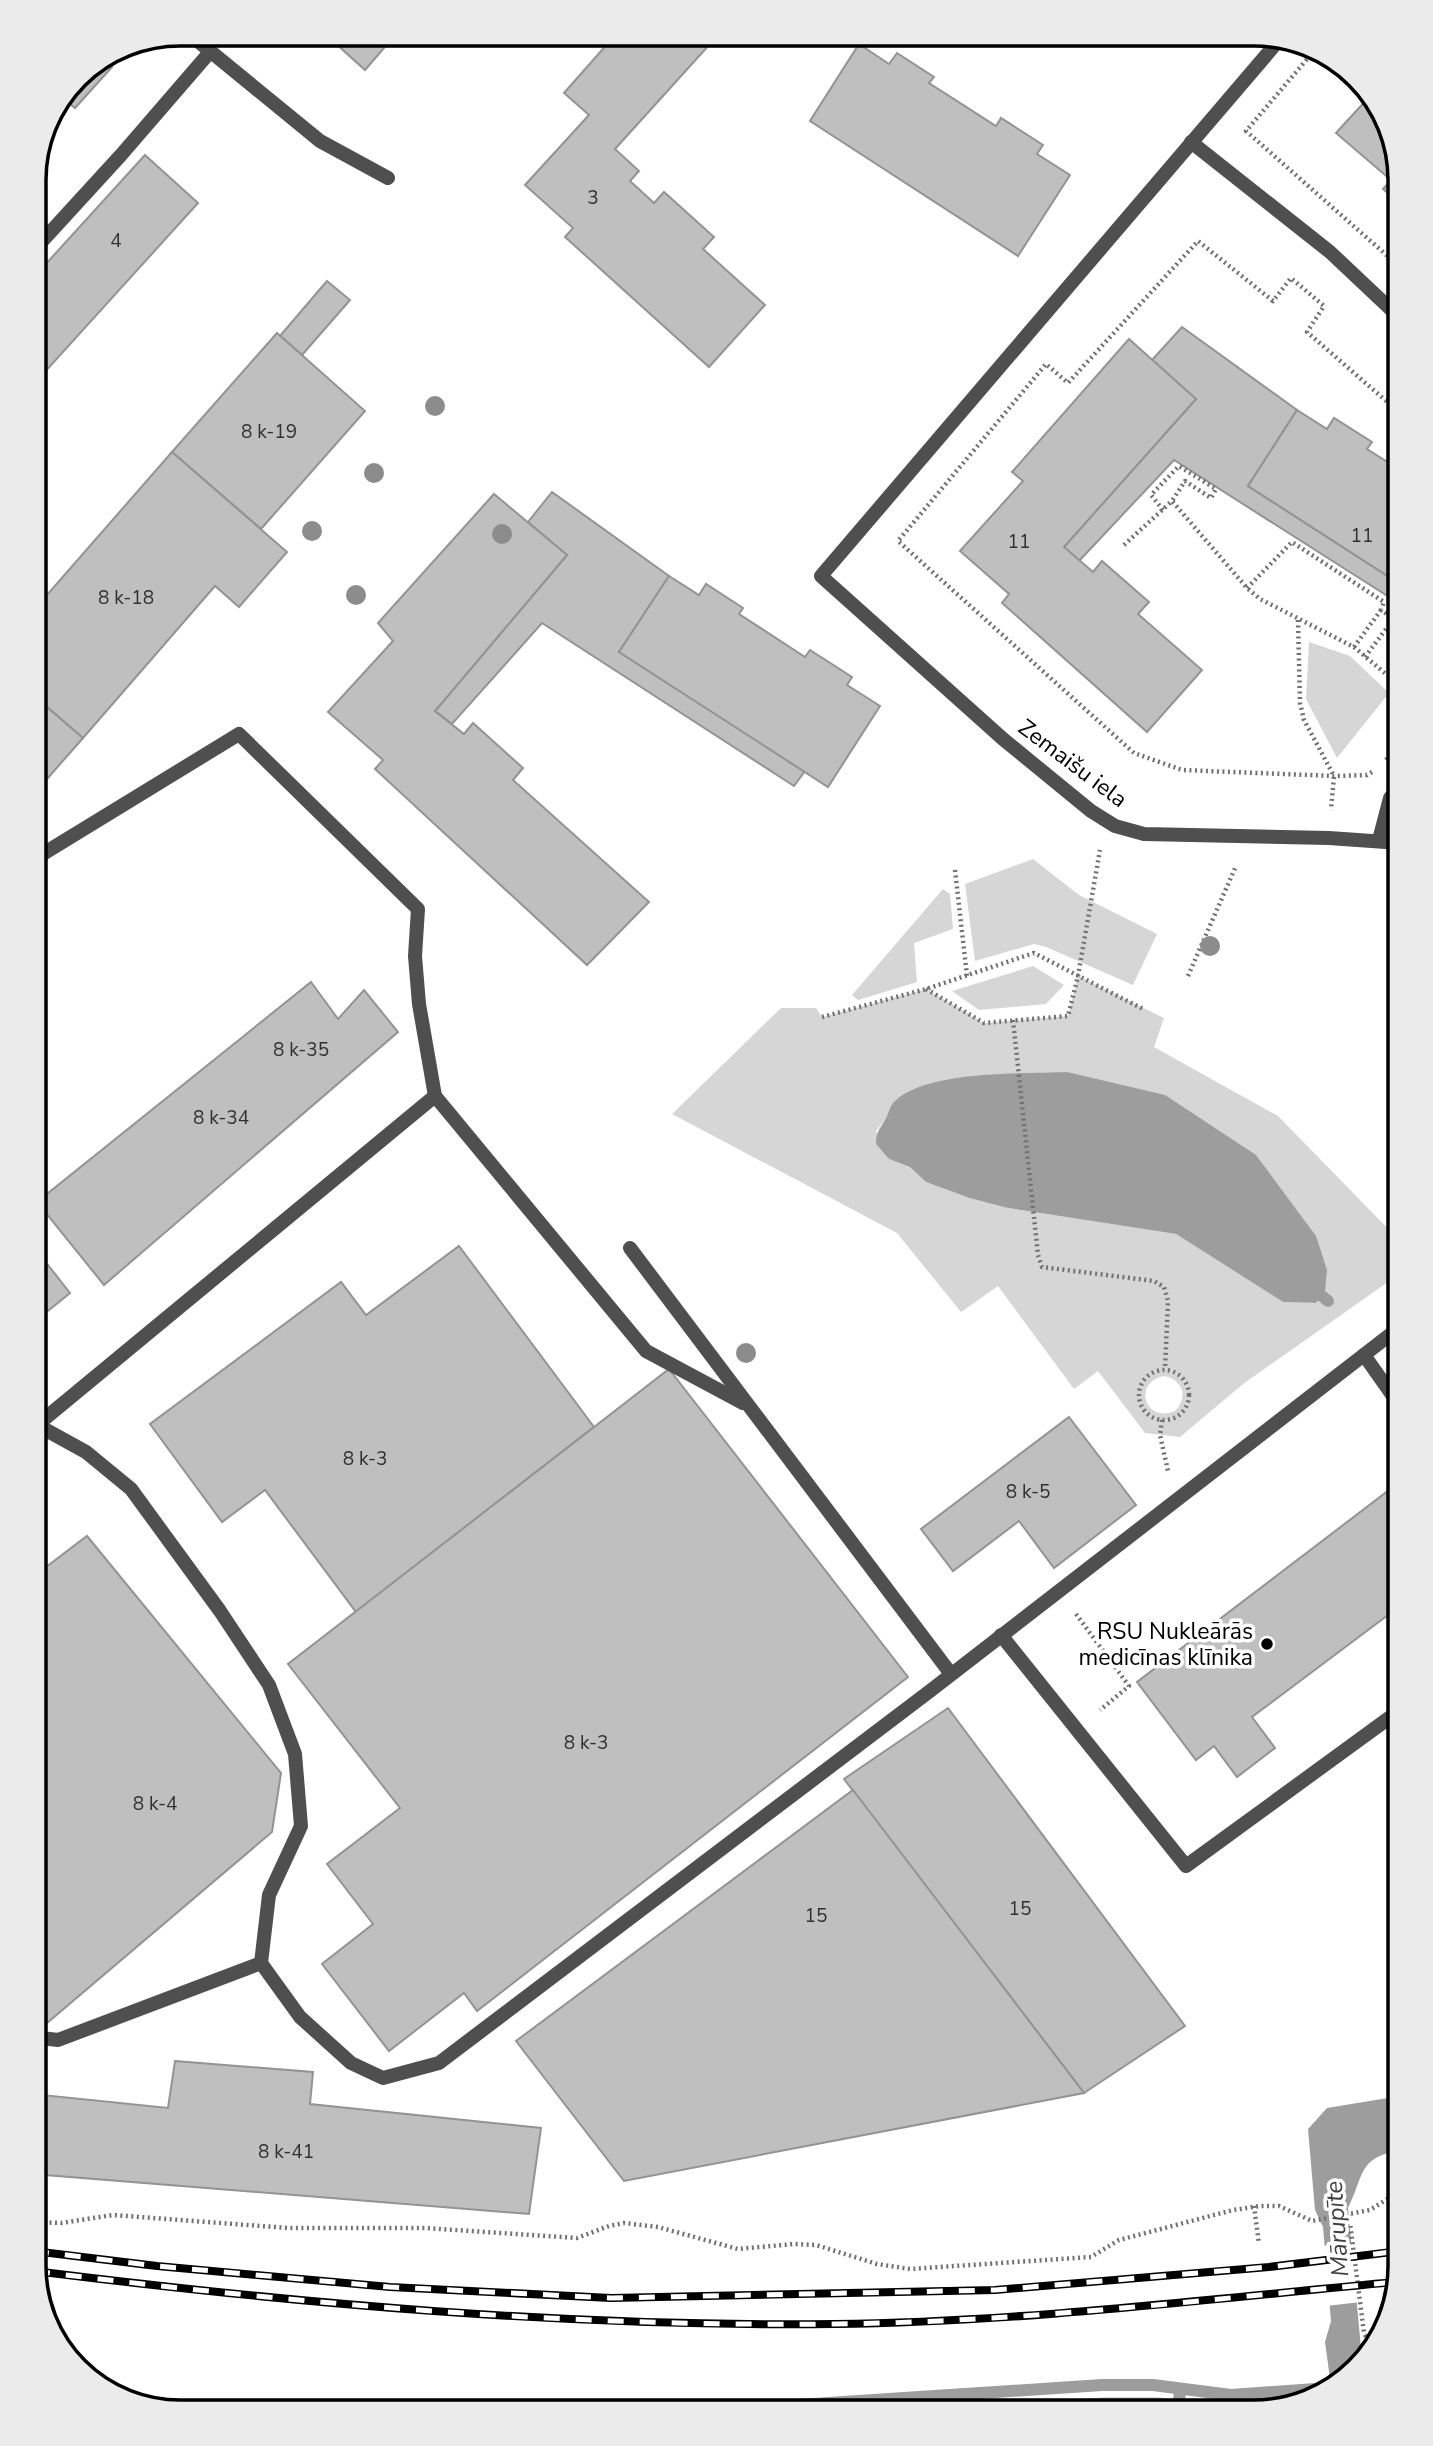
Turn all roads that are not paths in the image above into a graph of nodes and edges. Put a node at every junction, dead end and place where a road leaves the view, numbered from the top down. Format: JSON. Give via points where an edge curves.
{"nodes":[{"id":1,"x":203,"y":46,"type":"edge"},
{"id":2,"x":1273,"y":47,"type":"edge"},
{"id":3,"x":210,"y":52,"type":"junction"},
{"id":4,"x":1191,"y":142,"type":"junction"},
{"id":5,"x":388,"y":177,"type":"dead end"},
{"id":6,"x":46,"y":237,"type":"edge"},
{"id":7,"x":1388,"y":307,"type":"edge"},
{"id":8,"x":1388,"y":805,"type":"edge"},
{"id":9,"x":1378,"y":840,"type":"junction"},
{"id":10,"x":1388,"y":841,"type":"edge"},
{"id":11,"x":46,"y":852,"type":"edge"},
{"id":12,"x":435,"y":1096,"type":"junction"},
{"id":13,"x":630,"y":1248,"type":"dead end"},
{"id":14,"x":1388,"y":1336,"type":"edge"},
{"id":15,"x":1364,"y":1355,"type":"junction"},
{"id":16,"x":1388,"y":1389,"type":"edge"},
{"id":17,"x":748,"y":1405,"type":"junction"},
{"id":18,"x":46,"y":1417,"type":"edge"},
{"id":19,"x":46,"y":1432,"type":"edge"},
{"id":20,"x":1001,"y":1635,"type":"junction"},
{"id":21,"x":951,"y":1674,"type":"junction"},
{"id":22,"x":1388,"y":1719,"type":"edge"},
{"id":23,"x":261,"y":1963,"type":"junction"},
{"id":24,"x":46,"y":2039,"type":"edge"}],
"edges":[{"from":1,"to":3,"type":"street"},
{"from":2,"to":4,"type":"street"},
{"from":3,"to":5,"type":"street","via":[[320,141]]},
{"from":3,"to":6,"type":"street"},
{"from":4,"to":7,"type":"street","via":[[1330,252]]},
{"from":4,"to":9,"type":"street","name":"Zemaišu iela","via":[[821,576],[1003,739],[1115,826],[1144,834]]},
{"from":8,"to":9,"type":"street"},
{"from":9,"to":10,"type":"street","name":"Zemaišu iela"},
{"from":11,"to":12,"type":"street","via":[[239,734],[418,909],[419,1004]]},
{"from":12,"to":17,"type":"street","via":[[646,1351]]},
{"from":12,"to":18,"type":"street"},
{"from":13,"to":17,"type":"street"},
{"from":14,"to":15,"type":"street"},
{"from":15,"to":16,"type":"street"},
{"from":15,"to":20,"type":"street"},
{"from":17,"to":21,"type":"street"},
{"from":19,"to":23,"type":"street","via":[[86,1452],[131,1489],[269,1685],[295,1754],[301,1826],[269,1895]]},
{"from":20,"to":21,"type":"street"},
{"from":20,"to":22,"type":"street","via":[[1186,1866]]},
{"from":21,"to":23,"type":"street","via":[[439,2063],[383,2078],[351,2063],[300,2017]]},
{"from":23,"to":24,"type":"street","via":[[58,2040]]}]}
